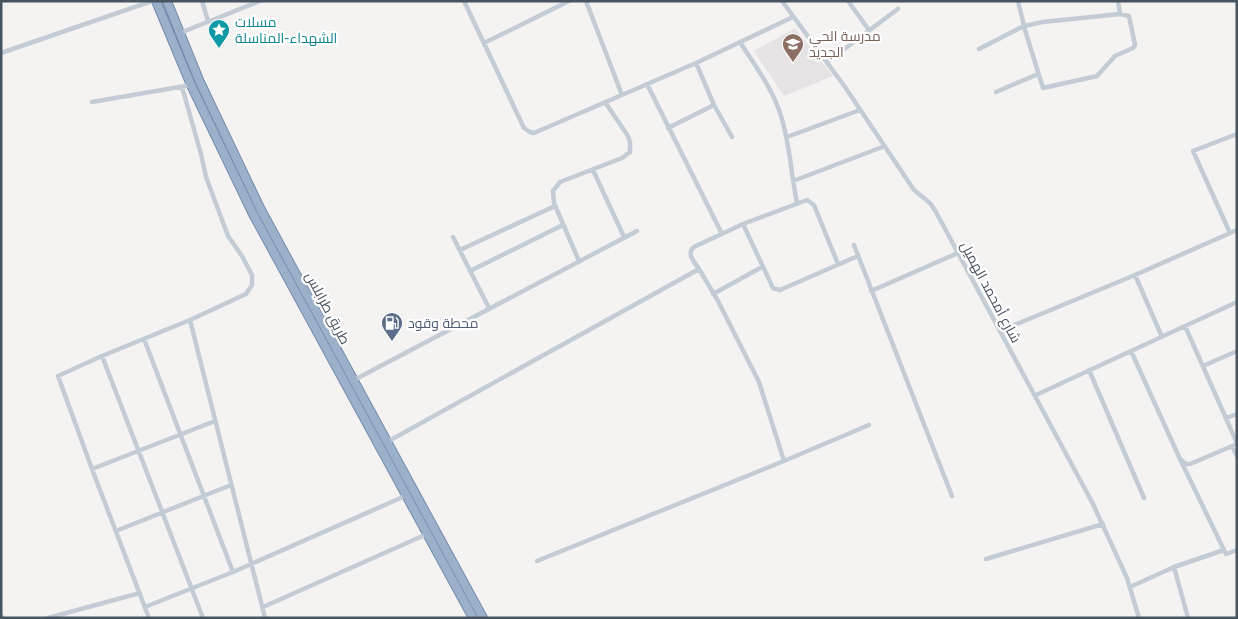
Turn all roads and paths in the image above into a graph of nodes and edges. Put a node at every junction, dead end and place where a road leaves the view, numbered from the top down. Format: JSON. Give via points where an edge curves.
{"nodes":[{"id":1,"x":154,"y":1,"type":"edge"},
{"id":2,"x":167,"y":1,"type":"edge"},
{"id":3,"x":202,"y":1,"type":"edge"},
{"id":4,"x":260,"y":1,"type":"edge"},
{"id":5,"x":464,"y":1,"type":"edge"},
{"id":6,"x":569,"y":1,"type":"edge"},
{"id":7,"x":586,"y":1,"type":"edge"},
{"id":8,"x":782,"y":1,"type":"edge"},
{"id":9,"x":848,"y":1,"type":"edge"},
{"id":10,"x":1018,"y":1,"type":"edge"},
{"id":11,"x":1118,"y":1,"type":"edge"},
{"id":12,"x":140,"y":3,"type":"edge"},
{"id":13,"x":244,"y":4,"type":"edge"},
{"id":14,"x":898,"y":9,"type":"dead end"},
{"id":15,"x":1120,"y":14,"type":"junction"},
{"id":16,"x":793,"y":17,"type":"junction"},
{"id":17,"x":208,"y":21,"type":"junction"},
{"id":18,"x":1024,"y":26,"type":"junction"},
{"id":19,"x":868,"y":30,"type":"junction"},
{"id":20,"x":179,"y":33,"type":"junction"},
{"id":21,"x":740,"y":42,"type":"junction"},
{"id":22,"x":484,"y":43,"type":"junction"},
{"id":23,"x":979,"y":50,"type":"dead end"},
{"id":24,"x":1,"y":53,"type":"edge"},
{"id":25,"x":828,"y":62,"type":"junction"},
{"id":26,"x":696,"y":63,"type":"junction"},
{"id":27,"x":1038,"y":74,"type":"junction"},
{"id":28,"x":647,"y":84,"type":"junction"},
{"id":29,"x":191,"y":86,"type":"junction"},
{"id":30,"x":182,"y":87,"type":"junction"},
{"id":31,"x":996,"y":92,"type":"dead end"},
{"id":32,"x":622,"y":95,"type":"junction"},
{"id":33,"x":92,"y":102,"type":"dead end"},
{"id":34,"x":605,"y":102,"type":"junction"},
{"id":35,"x":714,"y":105,"type":"junction"},
{"id":36,"x":860,"y":110,"type":"junction"},
{"id":37,"x":668,"y":128,"type":"junction"},
{"id":38,"x":1237,"y":134,"type":"edge"},
{"id":39,"x":732,"y":136,"type":"dead end"},
{"id":40,"x":787,"y":137,"type":"junction"},
{"id":41,"x":885,"y":146,"type":"junction"},
{"id":42,"x":593,"y":170,"type":"junction"},
{"id":43,"x":793,"y":182,"type":"junction"},
{"id":44,"x":797,"y":203,"type":"junction"},
{"id":45,"x":555,"y":206,"type":"junction"},
{"id":46,"x":743,"y":224,"type":"junction"},
{"id":47,"x":563,"y":225,"type":"junction"},
{"id":48,"x":1237,"y":230,"type":"edge"},
{"id":49,"x":637,"y":231,"type":"dead end"},
{"id":50,"x":1230,"y":233,"type":"junction"},
{"id":51,"x":722,"y":234,"type":"junction"},
{"id":52,"x":453,"y":237,"type":"dead end"},
{"id":53,"x":624,"y":237,"type":"junction"},
{"id":54,"x":854,"y":245,"type":"dead end"},
{"id":55,"x":460,"y":250,"type":"junction"},
{"id":56,"x":958,"y":253,"type":"junction"},
{"id":57,"x":858,"y":256,"type":"junction"},
{"id":58,"x":580,"y":260,"type":"junction"},
{"id":59,"x":838,"y":264,"type":"junction"},
{"id":60,"x":762,"y":267,"type":"junction"},
{"id":61,"x":699,"y":269,"type":"junction"},
{"id":62,"x":470,"y":271,"type":"junction"},
{"id":63,"x":1135,"y":275,"type":"junction"},
{"id":64,"x":872,"y":291,"type":"junction"},
{"id":65,"x":713,"y":294,"type":"junction"},
{"id":66,"x":1237,"y":302,"type":"edge"},
{"id":67,"x":489,"y":308,"type":"junction"},
{"id":68,"x":190,"y":320,"type":"junction"},
{"id":69,"x":1185,"y":326,"type":"junction"},
{"id":70,"x":1000,"y":331,"type":"junction"},
{"id":71,"x":1162,"y":337,"type":"junction"},
{"id":72,"x":144,"y":339,"type":"junction"},
{"id":73,"x":1131,"y":351,"type":"junction"},
{"id":74,"x":1237,"y":351,"type":"edge"},
{"id":75,"x":102,"y":356,"type":"junction"},
{"id":76,"x":1204,"y":366,"type":"junction"},
{"id":77,"x":1089,"y":370,"type":"junction"},
{"id":78,"x":354,"y":380,"type":"junction"},
{"id":79,"x":1036,"y":395,"type":"junction"},
{"id":80,"x":1237,"y":414,"type":"edge"},
{"id":81,"x":1226,"y":418,"type":"junction"},
{"id":82,"x":215,"y":421,"type":"junction"},
{"id":83,"x":869,"y":424,"type":"dead end"},
{"id":84,"x":181,"y":434,"type":"junction"},
{"id":85,"x":387,"y":442,"type":"junction"},
{"id":86,"x":1235,"y":444,"type":"edge"},
{"id":87,"x":138,"y":450,"type":"junction"},
{"id":88,"x":1237,"y":456,"type":"edge"},
{"id":89,"x":1180,"y":460,"type":"junction"},
{"id":90,"x":784,"y":461,"type":"junction"},
{"id":91,"x":92,"y":468,"type":"junction"},
{"id":92,"x":231,"y":485,"type":"junction"},
{"id":93,"x":204,"y":496,"type":"junction"},
{"id":94,"x":405,"y":496,"type":"junction"},
{"id":95,"x":952,"y":496,"type":"dead end"},
{"id":96,"x":1144,"y":498,"type":"dead end"},
{"id":97,"x":162,"y":512,"type":"junction"},
{"id":98,"x":1103,"y":524,"type":"junction"},
{"id":99,"x":116,"y":531,"type":"junction"},
{"id":100,"x":427,"y":534,"type":"junction"},
{"id":101,"x":1224,"y":550,"type":"junction"},
{"id":102,"x":1237,"y":550,"type":"edge"},
{"id":103,"x":986,"y":559,"type":"dead end"},
{"id":104,"x":537,"y":561,"type":"dead end"},
{"id":105,"x":252,"y":564,"type":"junction"},
{"id":106,"x":1174,"y":567,"type":"junction"},
{"id":107,"x":233,"y":572,"type":"junction"},
{"id":108,"x":1130,"y":587,"type":"junction"},
{"id":109,"x":192,"y":589,"type":"junction"},
{"id":110,"x":140,"y":593,"type":"junction"},
{"id":111,"x":145,"y":607,"type":"junction"},
{"id":112,"x":263,"y":607,"type":"junction"},
{"id":113,"x":48,"y":618,"type":"edge"},
{"id":114,"x":149,"y":618,"type":"edge"},
{"id":115,"x":203,"y":618,"type":"edge"},
{"id":116,"x":265,"y":618,"type":"edge"},
{"id":117,"x":473,"y":618,"type":"edge"},
{"id":118,"x":483,"y":618,"type":"edge"},
{"id":119,"x":1139,"y":618,"type":"edge"},
{"id":120,"x":1188,"y":618,"type":"edge"}],
"edges":[{"from":1,"to":12,"type":"street"},
{"from":1,"to":29,"type":"highway"},
{"from":2,"to":20,"type":"highway","name":"طريق طرابلس"},
{"from":3,"to":17,"type":"street"},
{"from":4,"to":13,"type":"street"},
{"from":5,"to":22,"type":"street"},
{"from":6,"to":22,"type":"street"},
{"from":7,"to":32,"type":"street"},
{"from":8,"to":16,"type":"street","name":"شارع أمحمد الهميل"},
{"from":9,"to":19,"type":"street"},
{"from":10,"to":18,"type":"street"},
{"from":11,"to":15,"type":"street"},
{"from":12,"to":24,"type":"street"},
{"from":13,"to":17,"type":"street"},
{"from":14,"to":19,"type":"street"},
{"from":15,"to":18,"type":"street"},
{"from":15,"to":27,"type":"street","via":[[1129,16],[1135,45],[1116,56],[1098,75],[1043,88]]},
{"from":16,"to":21,"type":"street"},
{"from":16,"to":25,"type":"street","name":"شارع أمحمد الهميل"},
{"from":17,"to":20,"type":"street"},
{"from":18,"to":23,"type":"street"},
{"from":18,"to":27,"type":"street"},
{"from":19,"to":25,"type":"street"},
{"from":20,"to":78,"type":"highway","name":"طريق طرابلس","via":[[261,210]]},
{"from":21,"to":26,"type":"street"},
{"from":21,"to":40,"type":"street","via":[[772,93]]},
{"from":22,"to":34,"type":"street","via":[[524,128],[530,132],[537,132]]},
{"from":25,"to":36,"type":"street","name":"شارع أمحمد الهميل"},
{"from":26,"to":28,"type":"street"},
{"from":26,"to":35,"type":"street"},
{"from":27,"to":31,"type":"street"},
{"from":28,"to":32,"type":"street"},
{"from":28,"to":37,"type":"street"},
{"from":29,"to":30,"type":"street"},
{"from":29,"to":94,"type":"highway","via":[[253,214]]},
{"from":30,"to":33,"type":"street"},
{"from":30,"to":68,"type":"street","via":[[206,177],[228,236],[252,278],[246,294]]},
{"from":32,"to":34,"type":"street"},
{"from":34,"to":42,"type":"street","via":[[628,136],[631,147],[627,156]]},
{"from":35,"to":37,"type":"street"},
{"from":35,"to":39,"type":"street"},
{"from":36,"to":40,"type":"street"},
{"from":36,"to":41,"type":"street","name":"شارع أمحمد الهميل"},
{"from":37,"to":51,"type":"street"},
{"from":38,"to":50,"type":"street","via":[[1193,150]]},
{"from":40,"to":43,"type":"street"},
{"from":41,"to":43,"type":"street"},
{"from":41,"to":56,"type":"street","name":"شارع أمحمد الهميل","via":[[914,190],[933,207]]},
{"from":42,"to":45,"type":"street","via":[[560,182],[553,191]]},
{"from":42,"to":53,"type":"street"},
{"from":43,"to":44,"type":"street"},
{"from":44,"to":46,"type":"street"},
{"from":44,"to":59,"type":"street","via":[[812,202]]},
{"from":45,"to":47,"type":"street"},
{"from":45,"to":55,"type":"street"},
{"from":46,"to":51,"type":"street"},
{"from":46,"to":60,"type":"street"},
{"from":47,"to":58,"type":"street"},
{"from":47,"to":62,"type":"street"},
{"from":48,"to":50,"type":"street"},
{"from":49,"to":53,"type":"street"},
{"from":50,"to":63,"type":"street"},
{"from":51,"to":61,"type":"street","via":[[692,248],[691,256]]},
{"from":52,"to":55,"type":"street"},
{"from":53,"to":58,"type":"street"},
{"from":54,"to":57,"type":"street"},
{"from":55,"to":62,"type":"street"},
{"from":56,"to":64,"type":"street"},
{"from":56,"to":70,"type":"street","name":"شارع أمحمد الهميل"},
{"from":57,"to":59,"type":"street"},
{"from":57,"to":64,"type":"street"},
{"from":58,"to":67,"type":"street"},
{"from":59,"to":60,"type":"street","via":[[778,290],[773,288]]},
{"from":60,"to":65,"type":"street"},
{"from":61,"to":65,"type":"street"},
{"from":61,"to":85,"type":"street"},
{"from":62,"to":67,"type":"street"},
{"from":63,"to":70,"type":"street"},
{"from":63,"to":71,"type":"street"},
{"from":64,"to":95,"type":"street"},
{"from":65,"to":90,"type":"street","via":[[759,382]]},
{"from":66,"to":69,"type":"street"},
{"from":67,"to":78,"type":"street"},
{"from":68,"to":72,"type":"street"},
{"from":68,"to":82,"type":"street"},
{"from":69,"to":71,"type":"street"},
{"from":69,"to":76,"type":"street"},
{"from":70,"to":79,"type":"street","name":"شارع أمحمد الهميل"},
{"from":71,"to":73,"type":"street"},
{"from":72,"to":75,"type":"street"},
{"from":72,"to":84,"type":"street"},
{"from":73,"to":77,"type":"street"},
{"from":73,"to":89,"type":"street"},
{"from":74,"to":76,"type":"street"},
{"from":75,"to":87,"type":"street"},
{"from":75,"to":91,"type":"street","via":[[58,376]]},
{"from":76,"to":81,"type":"street"},
{"from":77,"to":79,"type":"street"},
{"from":77,"to":96,"type":"street"},
{"from":78,"to":85,"type":"highway","name":"طريق طرابلس"},
{"from":79,"to":98,"type":"street","name":"شارع أمحمد الهميل"},
{"from":80,"to":81,"type":"street"},
{"from":81,"to":86,"type":"street"},
{"from":82,"to":84,"type":"street"},
{"from":82,"to":92,"type":"street"},
{"from":83,"to":90,"type":"street"},
{"from":84,"to":87,"type":"street"},
{"from":84,"to":93,"type":"street"},
{"from":85,"to":118,"type":"highway","name":"طريق طرابلس"},
{"from":86,"to":88,"type":"street"},
{"from":86,"to":89,"type":"street","via":[[1190,464]]},
{"from":87,"to":91,"type":"street"},
{"from":87,"to":97,"type":"street"},
{"from":89,"to":101,"type":"street"},
{"from":90,"to":104,"type":"street"},
{"from":91,"to":99,"type":"street"},
{"from":92,"to":93,"type":"street"},
{"from":92,"to":105,"type":"street"},
{"from":93,"to":97,"type":"street"},
{"from":93,"to":107,"type":"street"},
{"from":94,"to":100,"type":"highway"},
{"from":94,"to":105,"type":"street"},
{"from":97,"to":99,"type":"street"},
{"from":97,"to":109,"type":"street"},
{"from":98,"to":103,"type":"street"},
{"from":98,"to":108,"type":"street","name":"شارع أمحمد الهميل"},
{"from":99,"to":110,"type":"street"},
{"from":100,"to":112,"type":"street"},
{"from":100,"to":117,"type":"highway"},
{"from":101,"to":102,"type":"street","via":[[1226,554]]},
{"from":101,"to":106,"type":"street"},
{"from":105,"to":107,"type":"street"},
{"from":105,"to":112,"type":"street"},
{"from":106,"to":108,"type":"street"},
{"from":106,"to":120,"type":"street"},
{"from":107,"to":109,"type":"street"},
{"from":108,"to":119,"type":"street","name":"شارع أمحمد الهميل"},
{"from":109,"to":111,"type":"street"},
{"from":109,"to":115,"type":"street"},
{"from":110,"to":111,"type":"street"},
{"from":110,"to":113,"type":"street"},
{"from":111,"to":114,"type":"street"},
{"from":112,"to":116,"type":"street"}]}
